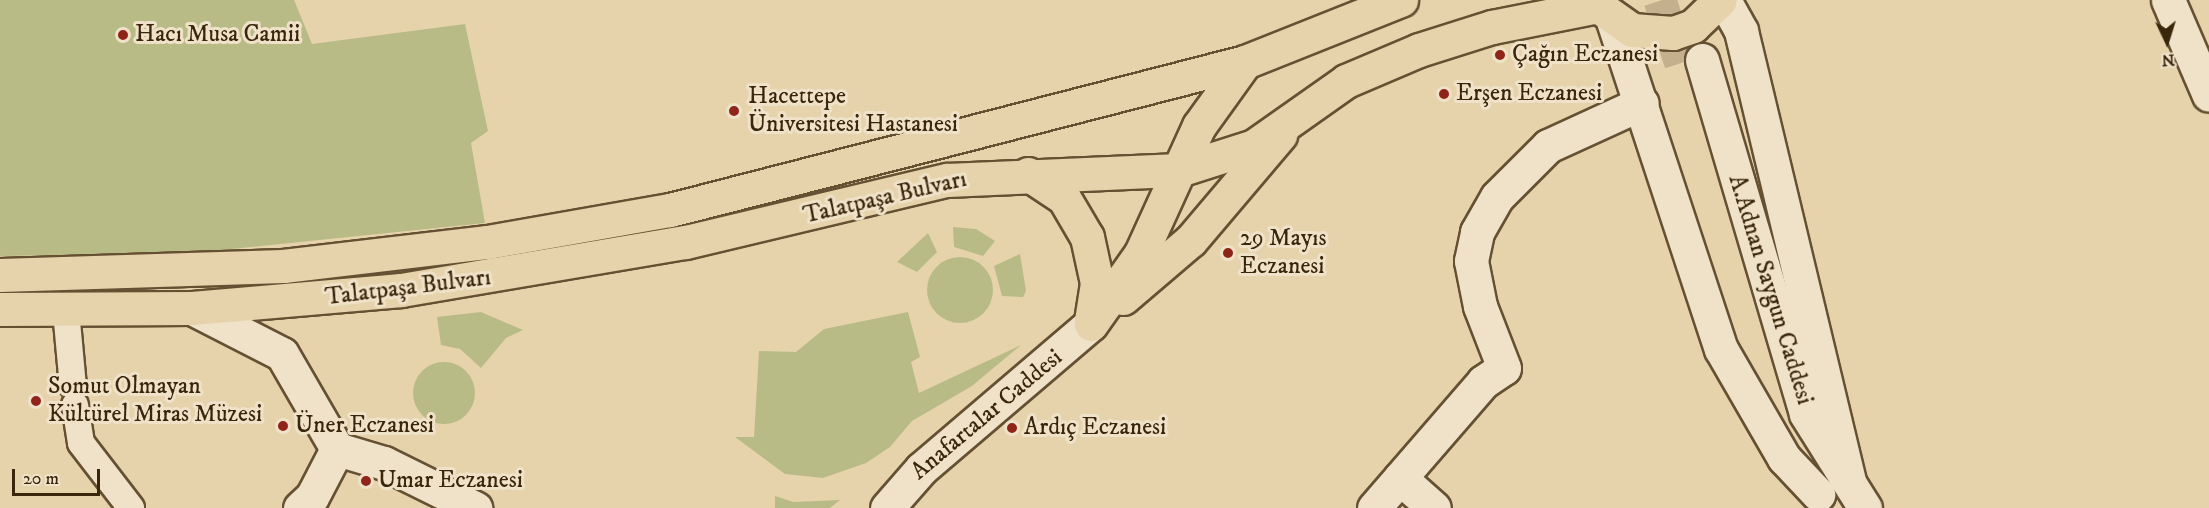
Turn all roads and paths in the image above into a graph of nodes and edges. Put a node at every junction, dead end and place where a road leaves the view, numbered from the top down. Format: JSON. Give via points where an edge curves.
{"nodes":[{"id":1,"x":1401,"y":0,"type":"edge"},
{"id":2,"x":1722,"y":0,"type":"edge"},
{"id":3,"x":2168,"y":0,"type":"edge"},
{"id":4,"x":1602,"y":9,"type":"edge"},
{"id":5,"x":1245,"y":62,"type":"junction"},
{"id":6,"x":2209,"y":94,"type":"edge"},
{"id":7,"x":1642,"y":103,"type":"junction"},
{"id":8,"x":1288,"y":124,"type":"junction"},
{"id":9,"x":1179,"y":170,"type":"junction"},
{"id":10,"x":1028,"y":174,"type":"junction"},
{"id":11,"x":0,"y":275,"type":"edge"},
{"id":12,"x":192,"y":308,"type":"junction"},
{"id":13,"x":0,"y":309,"type":"edge"},
{"id":14,"x":66,"y":311,"type":"junction"},
{"id":15,"x":1091,"y":324,"type":"junction"},
{"id":16,"x":337,"y":449,"type":"junction"},
{"id":17,"x":1400,"y":478,"type":"junction"},
{"id":18,"x":1849,"y":480,"type":"junction"},
{"id":19,"x":1822,"y":501,"type":"edge"},
{"id":20,"x":131,"y":508,"type":"edge"},
{"id":21,"x":300,"y":508,"type":"edge"},
{"id":22,"x":475,"y":508,"type":"edge"},
{"id":23,"x":887,"y":508,"type":"edge"},
{"id":24,"x":1374,"y":508,"type":"edge"},
{"id":25,"x":1434,"y":508,"type":"edge"},
{"id":26,"x":1865,"y":508,"type":"edge"}],
"edges":[{"from":1,"to":5,"type":"main road","name":"Talatpaşa Bulvarı"},
{"from":2,"to":4,"type":"main road","via":[[1693,26],[1652,35]]},
{"from":2,"to":18,"type":"main road","via":[[1741,31]]},
{"from":3,"to":6,"type":"main road"},
{"from":4,"to":7,"type":"main road"},
{"from":4,"to":8,"type":"main road","name":"Talatpaşa Bulvarı","via":[[1492,27],[1419,50],[1346,81]]},
{"from":5,"to":9,"type":"main road","via":[[1199,126]]},
{"from":5,"to":11,"type":"main road","name":"Talatpaşa Bulvarı","via":[[770,188],[488,242],[283,266]]},
{"from":7,"to":17,"type":"main road","via":[[1548,147],[1512,176],[1486,214],[1473,246],[1473,282],[1504,368],[1483,382]]},
{"from":7,"to":19,"type":"main road","via":[[1721,349],[1784,458]]},
{"from":8,"to":9,"type":"main road","name":"Talatpaşa Bulvarı","via":[[1229,157]]},
{"from":8,"to":15,"type":"main road","via":[[1191,240]]},
{"from":9,"to":10,"type":"main road","name":"Talatpaşa Bulvarı"},
{"from":9,"to":15,"type":"main road","via":[[1141,253]]},
{"from":10,"to":12,"type":"main road","name":"Talatpaşa Bulvarı","via":[[923,185],[773,224],[495,277],[286,303]]},
{"from":10,"to":15,"type":"main road","via":[[1064,198],[1087,237],[1097,283]]},
{"from":12,"to":14,"type":"main road","name":"Talatpaşa Bulvarı"},
{"from":12,"to":16,"type":"main road","via":[[282,354]]},
{"from":13,"to":14,"type":"main road","name":"Talatpaşa Bulvarı"},
{"from":14,"to":20,"type":"street","via":[[81,443]]},
{"from":15,"to":23,"type":"main road","name":"Anafartalar Caddesi","via":[[921,469]]},
{"from":16,"to":21,"type":"main road","via":[[312,498]]},
{"from":16,"to":22,"type":"main road","via":[[384,463]]},
{"from":17,"to":24,"type":"main road"},
{"from":17,"to":25,"type":"main road"},
{"from":18,"to":19,"type":"main road","name":"A.Adnan Saygun Caddesi","via":[[1806,414],[1692,62],[1770,378]]},
{"from":18,"to":26,"type":"main road","name":"A.Adnan Saygun Caddesi"}]}
